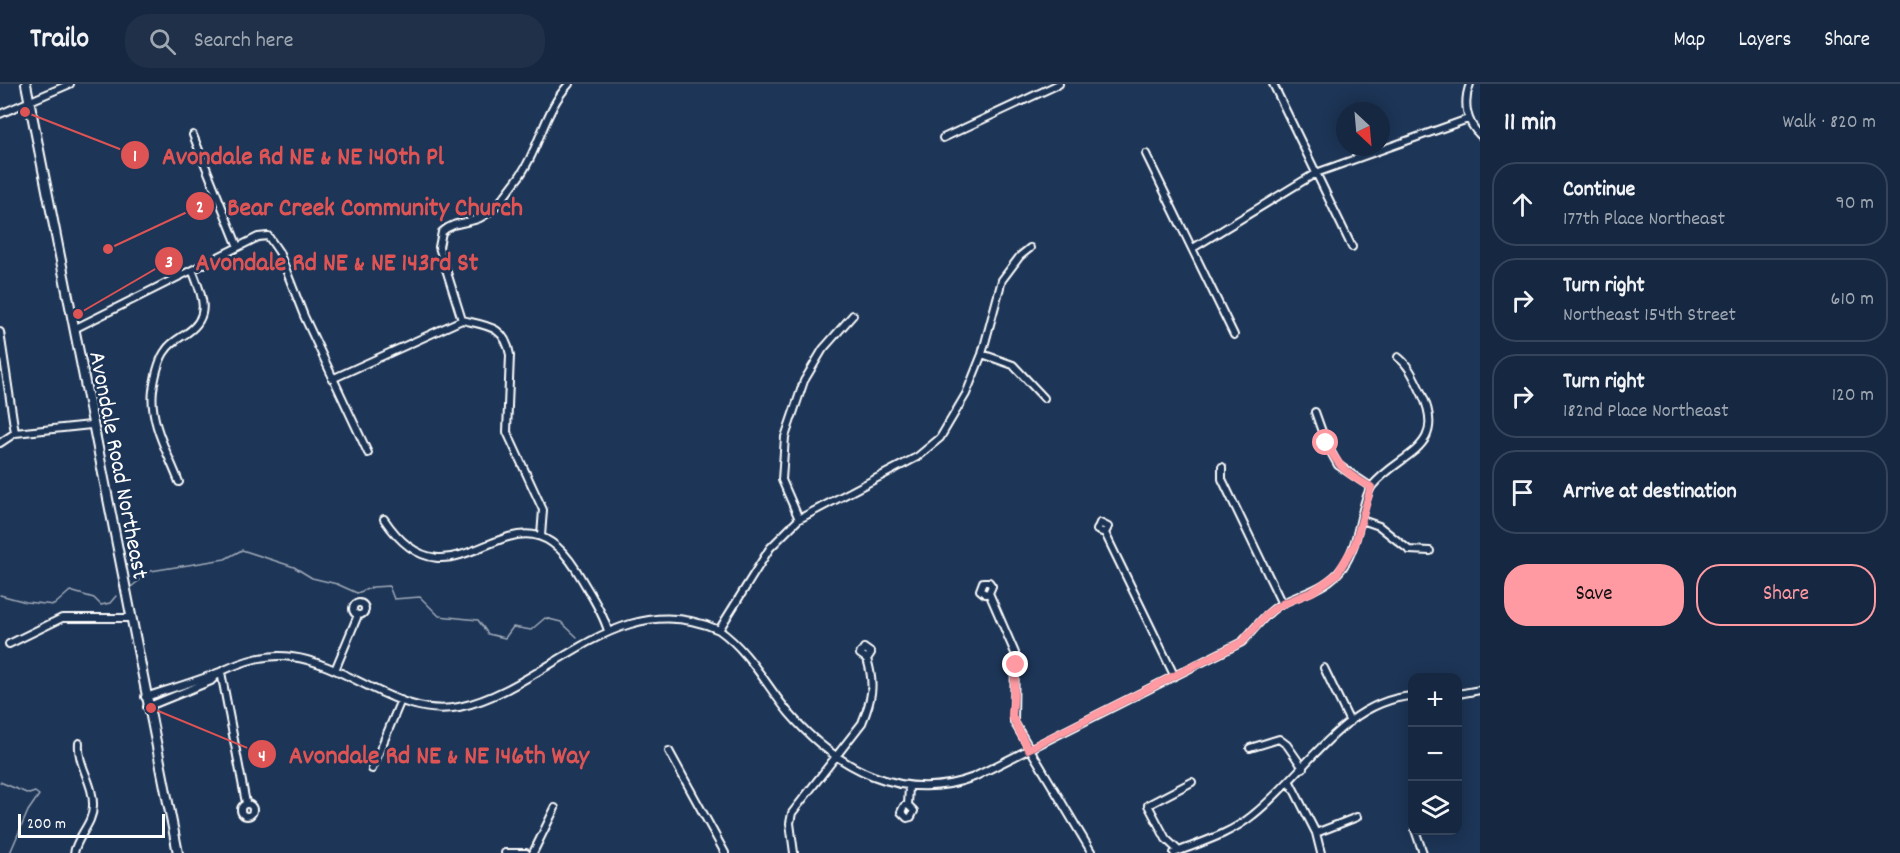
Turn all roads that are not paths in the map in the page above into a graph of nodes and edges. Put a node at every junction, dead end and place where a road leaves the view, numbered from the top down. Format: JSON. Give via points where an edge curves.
{"nodes":[{"id":1,"x":26,"y":84,"type":"edge"},
{"id":2,"x":70,"y":84,"type":"edge"},
{"id":3,"x":558,"y":84,"type":"edge"},
{"id":4,"x":569,"y":84,"type":"edge"},
{"id":5,"x":1059,"y":84,"type":"edge"},
{"id":6,"x":1273,"y":84,"type":"edge"},
{"id":7,"x":1470,"y":84,"type":"edge"},
{"id":8,"x":558,"y":95,"type":"junction"},
{"id":9,"x":29,"y":103,"type":"junction"},
{"id":10,"x":0,"y":114,"type":"edge"},
{"id":11,"x":1468,"y":119,"type":"junction"},
{"id":12,"x":193,"y":135,"type":"dead end"},
{"id":13,"x":1480,"y":135,"type":"edge"},
{"id":14,"x":943,"y":138,"type":"dead end"},
{"id":15,"x":1146,"y":154,"type":"dead end"},
{"id":16,"x":1316,"y":173,"type":"junction"},
{"id":17,"x":238,"y":247,"type":"junction"},
{"id":18,"x":1352,"y":247,"type":"dead end"},
{"id":19,"x":1030,"y":248,"type":"dead end"},
{"id":20,"x":1193,"y":248,"type":"junction"},
{"id":21,"x":193,"y":272,"type":"junction"},
{"id":22,"x":853,"y":315,"type":"dead end"},
{"id":23,"x":462,"y":320,"type":"junction"},
{"id":24,"x":74,"y":329,"type":"junction"},
{"id":25,"x":0,"y":332,"type":"edge"},
{"id":26,"x":1234,"y":335,"type":"dead end"},
{"id":27,"x":982,"y":354,"type":"junction"},
{"id":28,"x":1398,"y":357,"type":"dead end"},
{"id":29,"x":332,"y":379,"type":"junction"},
{"id":30,"x":1044,"y":398,"type":"dead end"},
{"id":31,"x":1315,"y":412,"type":"dead end"},
{"id":32,"x":91,"y":425,"type":"junction"},
{"id":33,"x":15,"y":433,"type":"junction"},
{"id":34,"x":0,"y":443,"type":"edge"},
{"id":35,"x":368,"y":453,"type":"dead end"},
{"id":36,"x":1222,"y":468,"type":"dead end"},
{"id":37,"x":179,"y":482,"type":"dead end"},
{"id":38,"x":1371,"y":487,"type":"junction"},
{"id":39,"x":384,"y":519,"type":"dead end"},
{"id":40,"x":799,"y":519,"type":"junction"},
{"id":41,"x":1362,"y":520,"type":"junction"},
{"id":42,"x":1105,"y":533,"type":"dead end"},
{"id":43,"x":541,"y":536,"type":"junction"},
{"id":44,"x":1430,"y":551,"type":"dead end"},
{"id":45,"x":989,"y":593,"type":"dead end"},
{"id":46,"x":1282,"y":604,"type":"junction"},
{"id":47,"x":358,"y":615,"type":"dead end"},
{"id":48,"x":130,"y":618,"type":"junction"},
{"id":49,"x":718,"y":630,"type":"junction"},
{"id":50,"x":608,"y":631,"type":"junction"},
{"id":51,"x":9,"y":644,"type":"dead end"},
{"id":52,"x":867,"y":659,"type":"dead end"},
{"id":53,"x":1324,"y":668,"type":"dead end"},
{"id":54,"x":335,"y":670,"type":"junction"},
{"id":55,"x":221,"y":672,"type":"junction"},
{"id":56,"x":1174,"y":675,"type":"junction"},
{"id":57,"x":1480,"y":690,"type":"edge"},
{"id":58,"x":1462,"y":693,"type":"edge"},
{"id":59,"x":145,"y":697,"type":"junction"},
{"id":60,"x":1408,"y":697,"type":"edge"},
{"id":61,"x":401,"y":700,"type":"junction"},
{"id":62,"x":147,"y":707,"type":"junction"},
{"id":63,"x":1350,"y":722,"type":"junction"},
{"id":64,"x":79,"y":743,"type":"dead end"},
{"id":65,"x":1250,"y":748,"type":"dead end"},
{"id":66,"x":1028,"y":749,"type":"junction"},
{"id":67,"x":669,"y":751,"type":"dead end"},
{"id":68,"x":836,"y":756,"type":"junction"},
{"id":69,"x":1303,"y":768,"type":"junction"},
{"id":70,"x":372,"y":769,"type":"dead end"},
{"id":71,"x":1192,"y":782,"type":"dead end"},
{"id":72,"x":1290,"y":782,"type":"junction"},
{"id":73,"x":909,"y":787,"type":"junction"},
{"id":74,"x":246,"y":803,"type":"dead end"},
{"id":75,"x":908,"y":805,"type":"dead end"},
{"id":76,"x":555,"y":808,"type":"dead end"},
{"id":77,"x":1357,"y":817,"type":"dead end"},
{"id":78,"x":1316,"y":833,"type":"junction"},
{"id":79,"x":1416,"y":835,"type":"edge"},
{"id":80,"x":1177,"y":852,"type":"edge"},
{"id":81,"x":74,"y":853,"type":"edge"},
{"id":82,"x":178,"y":853,"type":"edge"},
{"id":83,"x":505,"y":853,"type":"edge"},
{"id":84,"x":526,"y":853,"type":"edge"},
{"id":85,"x":533,"y":853,"type":"edge"},
{"id":86,"x":725,"y":853,"type":"edge"},
{"id":87,"x":794,"y":853,"type":"edge"},
{"id":88,"x":1092,"y":853,"type":"edge"},
{"id":89,"x":1321,"y":853,"type":"edge"},
{"id":90,"x":1423,"y":853,"type":"edge"}],
"edges":[{"from":1,"to":9,"type":"main road","name":"Avondale Road Northeast"},
{"from":2,"to":9,"type":"street"},
{"from":3,"to":8,"type":"street"},
{"from":4,"to":8,"type":"street"},
{"from":5,"to":14,"type":"street"},
{"from":6,"to":16,"type":"street"},
{"from":7,"to":11,"type":"street","via":[[1466,97]]},
{"from":8,"to":23,"type":"street","via":[[526,166],[506,194],[484,216],[448,227],[439,239]]},
{"from":9,"to":10,"type":"street"},
{"from":9,"to":24,"type":"main road","name":"Avondale Road Northeast"},
{"from":11,"to":13,"type":"street"},
{"from":11,"to":16,"type":"street"},
{"from":12,"to":17,"type":"street"},
{"from":15,"to":20,"type":"street"},
{"from":16,"to":18,"type":"street"},
{"from":16,"to":20,"type":"street"},
{"from":17,"to":21,"type":"street"},
{"from":17,"to":29,"type":"street","via":[[268,236],[279,252]]},
{"from":19,"to":27,"type":"street","via":[[1002,280]]},
{"from":20,"to":26,"type":"street"},
{"from":21,"to":24,"type":"street"},
{"from":21,"to":37,"type":"street","via":[[204,302],[201,319],[166,349],[153,390],[155,422]]},
{"from":22,"to":40,"type":"street","via":[[824,349],[804,381],[785,437],[782,480]]},
{"from":23,"to":29,"type":"street"},
{"from":23,"to":43,"type":"street","via":[[499,331],[508,345],[507,432],[543,510]]},
{"from":24,"to":32,"type":"main road","name":"Avondale Road Northeast"},
{"from":25,"to":33,"type":"street"},
{"from":27,"to":30,"type":"street","via":[[1013,365]]},
{"from":27,"to":40,"type":"street","via":[[958,411],[940,438],[927,449]]},
{"from":28,"to":38,"type":"street","via":[[1407,364],[1425,402],[1431,418],[1429,433]]},
{"from":29,"to":35,"type":"street"},
{"from":31,"to":38,"type":"street","via":[[1338,465]]},
{"from":32,"to":33,"type":"street"},
{"from":32,"to":48,"type":"main road","name":"Avondale Road Northeast"},
{"from":33,"to":34,"type":"street"},
{"from":36,"to":46,"type":"street","via":[[1222,479]]},
{"from":38,"to":41,"type":"street"},
{"from":39,"to":43,"type":"street","via":[[417,554],[433,557],[457,557],[507,536]]},
{"from":40,"to":49,"type":"street","via":[[770,548]]},
{"from":41,"to":44,"type":"street","via":[[1379,526],[1409,550]]},
{"from":41,"to":46,"type":"street","via":[[1355,544],[1337,574],[1312,592]]},
{"from":42,"to":56,"type":"street"},
{"from":43,"to":50,"type":"street","via":[[556,544],[573,563]]},
{"from":45,"to":66,"type":"street","via":[[1015,653],[1012,716]]},
{"from":46,"to":56,"type":"street","via":[[1268,613],[1242,642]]},
{"from":47,"to":54,"type":"street"},
{"from":48,"to":51,"type":"street","via":[[62,618]]},
{"from":48,"to":59,"type":"main road","name":"Avondale Road Northeast"},
{"from":49,"to":50,"type":"street","via":[[693,621],[647,619]]},
{"from":49,"to":68,"type":"street","via":[[746,653],[802,727]]},
{"from":50,"to":61,"type":"street","via":[[475,703],[431,708]]},
{"from":52,"to":68,"type":"street","via":[[873,696],[862,723]]},
{"from":53,"to":63,"type":"street"},
{"from":54,"to":55,"type":"street","via":[[312,661],[279,656],[243,662]]},
{"from":54,"to":61,"type":"street"},
{"from":55,"to":59,"type":"street"},
{"from":55,"to":62,"type":"street","via":[[211,681]]},
{"from":55,"to":74,"type":"street"},
{"from":56,"to":66,"type":"street"},
{"from":57,"to":58,"type":"street"},
{"from":59,"to":62,"type":"main road","name":"Avondale Road Northeast"},
{"from":60,"to":63,"type":"street","via":[[1374,704]]},
{"from":61,"to":70,"type":"street"},
{"from":62,"to":82,"type":"main road","name":"Avondale Road Northeast"},
{"from":63,"to":69,"type":"street"},
{"from":64,"to":81,"type":"street","via":[[78,754],[90,785],[93,810]]},
{"from":65,"to":69,"type":"street","via":[[1279,739]]},
{"from":66,"to":73,"type":"street","via":[[954,784]]},
{"from":66,"to":88,"type":"street"},
{"from":67,"to":86,"type":"street"},
{"from":68,"to":73,"type":"street","via":[[865,772]]},
{"from":68,"to":87,"type":"street","via":[[792,813]]},
{"from":69,"to":72,"type":"street"},
{"from":71,"to":80,"type":"street","via":[[1148,805]]},
{"from":72,"to":78,"type":"street"},
{"from":72,"to":80,"type":"street","via":[[1241,824]]},
{"from":73,"to":75,"type":"street"},
{"from":76,"to":85,"type":"street"},
{"from":77,"to":78,"type":"street"},
{"from":78,"to":89,"type":"street"},
{"from":79,"to":90,"type":"street"},
{"from":83,"to":84,"type":"street"}]}
